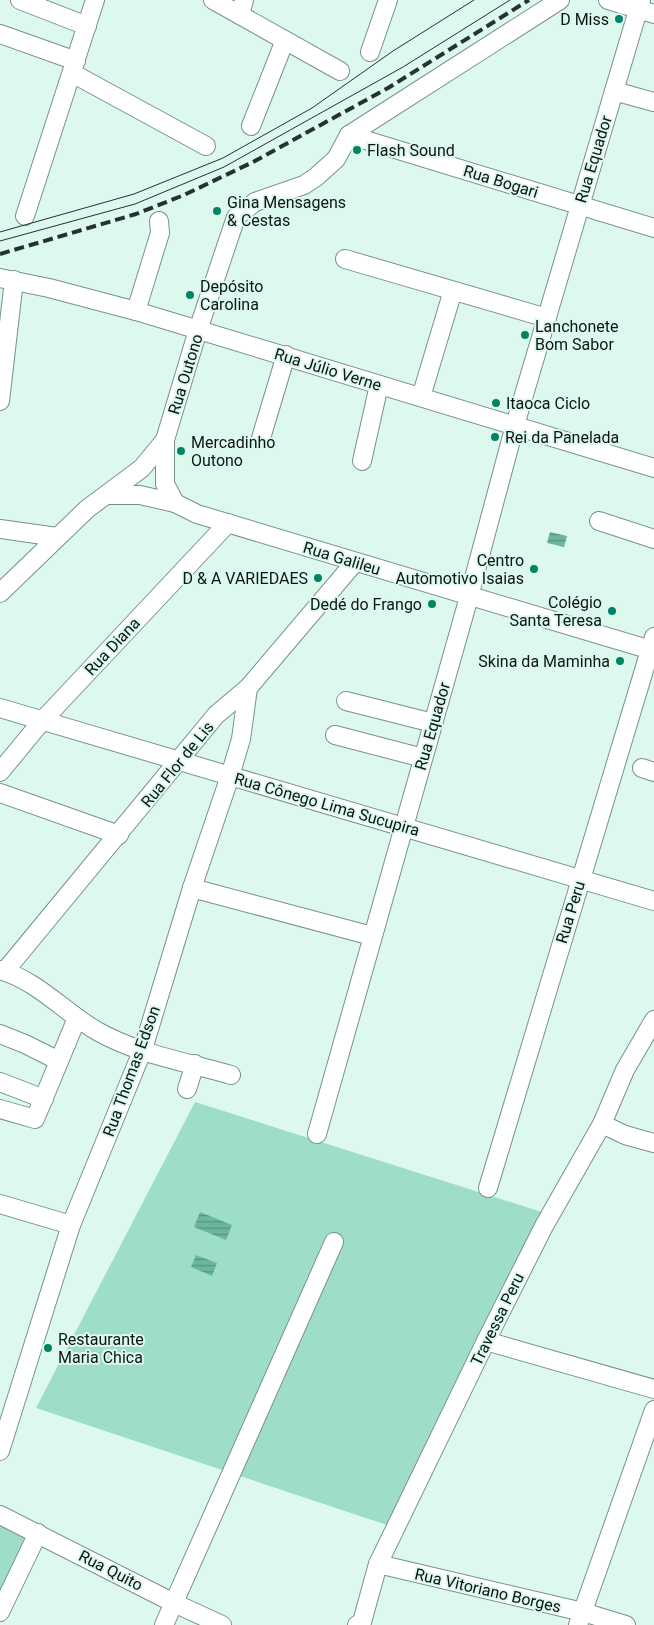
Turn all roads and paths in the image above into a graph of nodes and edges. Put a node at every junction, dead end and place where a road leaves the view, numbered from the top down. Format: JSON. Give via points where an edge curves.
{"nodes":[{"id":1,"x":20,"y":0,"type":"edge"},
{"id":2,"x":95,"y":0,"type":"edge"},
{"id":3,"x":213,"y":0,"type":"edge"},
{"id":4,"x":388,"y":0,"type":"edge"},
{"id":5,"x":560,"y":0,"type":"edge"},
{"id":6,"x":608,"y":0,"type":"edge"},
{"id":7,"x":242,"y":8,"type":"edge"},
{"id":8,"x":645,"y":8,"type":"edge"},
{"id":9,"x":87,"y":26,"type":"junction"},
{"id":10,"x":0,"y":34,"type":"edge"},
{"id":11,"x":285,"y":40,"type":"junction"},
{"id":12,"x":370,"y":52,"type":"dead end"},
{"id":13,"x":74,"y":67,"type":"junction"},
{"id":14,"x":340,"y":71,"type":"dead end"},
{"id":15,"x":614,"y":91,"type":"junction"},
{"id":16,"x":654,"y":102,"type":"edge"},
{"id":17,"x":251,"y":126,"type":"dead end"},
{"id":18,"x":349,"y":135,"type":"junction"},
{"id":19,"x":206,"y":146,"type":"dead end"},
{"id":20,"x":579,"y":205,"type":"junction"},
{"id":21,"x":25,"y":216,"type":"dead end"},
{"id":22,"x":159,"y":222,"type":"dead end"},
{"id":23,"x":654,"y":228,"type":"edge"},
{"id":24,"x":345,"y":259,"type":"dead end"},
{"id":25,"x":7,"y":279,"type":"edge"},
{"id":26,"x":451,"y":297,"type":"dead end"},
{"id":27,"x":136,"y":311,"type":"junction"},
{"id":28,"x":547,"y":318,"type":"junction"},
{"id":29,"x":198,"y":330,"type":"junction"},
{"id":30,"x":286,"y":356,"type":"junction"},
{"id":31,"x":380,"y":385,"type":"junction"},
{"id":32,"x":421,"y":397,"type":"junction"},
{"id":33,"x":0,"y":401,"type":"edge"},
{"id":34,"x":515,"y":425,"type":"junction"},
{"id":35,"x":261,"y":438,"type":"dead end"},
{"id":36,"x":165,"y":440,"type":"junction"},
{"id":37,"x":362,"y":461,"type":"dead end"},
{"id":38,"x":654,"y":468,"type":"edge"},
{"id":39,"x":108,"y":495,"type":"junction"},
{"id":40,"x":174,"y":503,"type":"junction"},
{"id":41,"x":599,"y":521,"type":"dead end"},
{"id":42,"x":228,"y":523,"type":"junction"},
{"id":43,"x":0,"y":528,"type":"edge"},
{"id":44,"x":57,"y":537,"type":"junction"},
{"id":45,"x":654,"y":539,"type":"edge"},
{"id":46,"x":355,"y":562,"type":"junction"},
{"id":47,"x":0,"y":593,"type":"edge"},
{"id":48,"x":469,"y":596,"type":"junction"},
{"id":49,"x":653,"y":646,"type":"edge"},
{"id":50,"x":248,"y":688,"type":"junction"},
{"id":51,"x":346,"y":701,"type":"dead end"},
{"id":52,"x":0,"y":708,"type":"edge"},
{"id":53,"x":42,"y":720,"type":"junction"},
{"id":54,"x":433,"y":723,"type":"junction"},
{"id":55,"x":335,"y":735,"type":"dead end"},
{"id":56,"x":423,"y":758,"type":"junction"},
{"id":57,"x":180,"y":761,"type":"junction"},
{"id":58,"x":0,"y":772,"type":"edge"},
{"id":59,"x":230,"y":776,"type":"junction"},
{"id":60,"x":0,"y":794,"type":"edge"},
{"id":61,"x":404,"y":827,"type":"junction"},
{"id":62,"x":119,"y":835,"type":"junction"},
{"id":63,"x":580,"y":879,"type":"junction"},
{"id":64,"x":192,"y":888,"type":"junction"},
{"id":65,"x":654,"y":900,"type":"edge"},
{"id":66,"x":372,"y":936,"type":"junction"},
{"id":67,"x":3,"y":971,"type":"edge"},
{"id":68,"x":77,"y":1018,"type":"junction"},
{"id":69,"x":654,"y":1020,"type":"edge"},
{"id":70,"x":0,"y":1034,"type":"edge"},
{"id":71,"x":143,"y":1049,"type":"junction"},
{"id":72,"x":59,"y":1061,"type":"junction"},
{"id":73,"x":194,"y":1064,"type":"junction"},
{"id":74,"x":231,"y":1075,"type":"dead end"},
{"id":75,"x":0,"y":1082,"type":"edge"},
{"id":76,"x":187,"y":1089,"type":"dead end"},
{"id":77,"x":41,"y":1105,"type":"junction"},
{"id":78,"x":0,"y":1109,"type":"edge"},
{"id":79,"x":602,"y":1124,"type":"junction"},
{"id":80,"x":316,"y":1134,"type":"dead end"},
{"id":81,"x":654,"y":1143,"type":"edge"},
{"id":82,"x":488,"y":1188,"type":"dead end"},
{"id":83,"x":0,"y":1204,"type":"edge"},
{"id":84,"x":71,"y":1225,"type":"junction"},
{"id":85,"x":334,"y":1242,"type":"dead end"},
{"id":86,"x":486,"y":1341,"type":"junction"},
{"id":87,"x":654,"y":1390,"type":"edge"},
{"id":88,"x":654,"y":1410,"type":"edge"},
{"id":89,"x":0,"y":1451,"type":"edge"},
{"id":90,"x":0,"y":1515,"type":"edge"},
{"id":91,"x":38,"y":1533,"type":"junction"},
{"id":92,"x":378,"y":1564,"type":"junction"},
{"id":93,"x":174,"y":1603,"type":"junction"},
{"id":94,"x":0,"y":1612,"type":"edge"},
{"id":95,"x":580,"y":1618,"type":"edge"},
{"id":96,"x":360,"y":1624,"type":"edge"},
{"id":97,"x":164,"y":1625,"type":"edge"},
{"id":98,"x":222,"y":1625,"type":"edge"},
{"id":99,"x":626,"y":1625,"type":"edge"}],
"edges":[{"from":1,"to":9,"type":"street"},
{"from":2,"to":9,"type":"street"},
{"from":3,"to":7,"type":"street"},
{"from":4,"to":12,"type":"street"},
{"from":5,"to":18,"type":"street"},
{"from":6,"to":8,"type":"street"},
{"from":7,"to":11,"type":"street"},
{"from":8,"to":15,"type":"street","name":"Rua Equador"},
{"from":9,"to":13,"type":"street"},
{"from":10,"to":13,"type":"street"},
{"from":11,"to":14,"type":"street"},
{"from":11,"to":17,"type":"street"},
{"from":13,"to":19,"type":"street"},
{"from":13,"to":21,"type":"street"},
{"from":15,"to":16,"type":"street"},
{"from":15,"to":20,"type":"street","name":"Rua Equador"},
{"from":18,"to":20,"type":"street","name":"Rua Bogari"},
{"from":18,"to":29,"type":"street","name":"Rua Outono","via":[[336,158],[304,185],[255,202],[236,217]]},
{"from":20,"to":23,"type":"street","name":"Rua Bogari"},
{"from":20,"to":28,"type":"street","name":"Rua Equador"},
{"from":22,"to":27,"type":"street","via":[[160,233]]},
{"from":24,"to":28,"type":"street"},
{"from":25,"to":27,"type":"street","name":"Rua Júlio Verne"},
{"from":25,"to":33,"type":"street"},
{"from":26,"to":32,"type":"street"},
{"from":27,"to":29,"type":"street","name":"Rua Júlio Verne"},
{"from":28,"to":34,"type":"street","name":"Rua Equador"},
{"from":29,"to":30,"type":"street","name":"Rua Júlio Verne"},
{"from":29,"to":36,"type":"street","name":"Rua Outono"},
{"from":30,"to":31,"type":"street","name":"Rua Júlio Verne"},
{"from":30,"to":35,"type":"street"},
{"from":31,"to":32,"type":"street","name":"Rua Júlio Verne"},
{"from":31,"to":37,"type":"street"},
{"from":32,"to":34,"type":"street","name":"Rua Júlio Verne"},
{"from":34,"to":38,"type":"street","name":"Rua Júlio Verne"},
{"from":34,"to":48,"type":"street","name":"Rua Equador"},
{"from":36,"to":39,"type":"street","via":[[142,468]]},
{"from":36,"to":40,"type":"street","via":[[165,484]]},
{"from":39,"to":40,"type":"street","name":"Rua Galileu","via":[[140,495]]},
{"from":39,"to":44,"type":"street","via":[[95,502]]},
{"from":40,"to":42,"type":"street","name":"Rua Galileu"},
{"from":41,"to":45,"type":"street"},
{"from":42,"to":46,"type":"street","name":"Rua Galileu"},
{"from":42,"to":53,"type":"street","name":"Rua Diana"},
{"from":43,"to":44,"type":"street"},
{"from":44,"to":47,"type":"street"},
{"from":46,"to":48,"type":"street","name":"Rua Galileu"},
{"from":46,"to":50,"type":"street","name":"Rua Flor de Lis"},
{"from":48,"to":49,"type":"street","name":"Rua Galileu"},
{"from":48,"to":54,"type":"street","name":"Rua Equador"},
{"from":49,"to":63,"type":"street","name":"Rua Peru"},
{"from":50,"to":57,"type":"street","name":"Rua Flor de Lis","via":[[216,715]]},
{"from":50,"to":59,"type":"street","name":"Rua Thomas Edson","via":[[241,739]]},
{"from":51,"to":54,"type":"street"},
{"from":52,"to":53,"type":"street","name":"Rua Cônego Lima Sucupira"},
{"from":53,"to":57,"type":"street","name":"Rua Cônego Lima Sucupira"},
{"from":53,"to":58,"type":"street","name":"Rua Diana"},
{"from":54,"to":56,"type":"street","name":"Rua Equador"},
{"from":55,"to":56,"type":"street"},
{"from":56,"to":61,"type":"street","name":"Rua Equador"},
{"from":57,"to":59,"type":"street","name":"Rua Cônego Lima Sucupira"},
{"from":57,"to":62,"type":"street","name":"Rua Flor de Lis"},
{"from":59,"to":61,"type":"street","name":"Rua Cônego Lima Sucupira"},
{"from":59,"to":64,"type":"street","name":"Rua Thomas Edson"},
{"from":60,"to":62,"type":"street"},
{"from":61,"to":63,"type":"street","name":"Rua Cônego Lima Sucupira"},
{"from":61,"to":66,"type":"street","name":"Rua Equador"},
{"from":62,"to":67,"type":"street","name":"Rua Flor de Lis"},
{"from":63,"to":65,"type":"street","name":"Rua Cônego Lima Sucupira"},
{"from":63,"to":82,"type":"street","name":"Rua Peru"},
{"from":64,"to":66,"type":"street"},
{"from":64,"to":71,"type":"street","name":"Rua Thomas Edson"},
{"from":66,"to":80,"type":"street","name":"Rua Equador"},
{"from":67,"to":68,"type":"street","via":[[32,984]]},
{"from":68,"to":71,"type":"street","via":[[118,1041]]},
{"from":68,"to":72,"type":"street"},
{"from":69,"to":79,"type":"street","name":"Travessa Peru","via":[[625,1070]]},
{"from":70,"to":72,"type":"street"},
{"from":71,"to":73,"type":"street"},
{"from":71,"to":84,"type":"street","name":"Rua Thomas Edson"},
{"from":72,"to":77,"type":"street"},
{"from":73,"to":74,"type":"street"},
{"from":73,"to":76,"type":"street"},
{"from":75,"to":77,"type":"street"},
{"from":77,"to":78,"type":"street","via":[[33,1119]]},
{"from":79,"to":81,"type":"street"},
{"from":79,"to":86,"type":"street","name":"Travessa Peru","via":[[544,1226]]},
{"from":83,"to":84,"type":"street"},
{"from":84,"to":89,"type":"street","name":"Rua Thomas Edson"},
{"from":85,"to":93,"type":"street"},
{"from":86,"to":87,"type":"street"},
{"from":86,"to":92,"type":"street","name":"Travessa Peru"},
{"from":88,"to":95,"type":"street"},
{"from":90,"to":91,"type":"street","name":"Rua Quito"},
{"from":91,"to":93,"type":"street","name":"Rua Quito"},
{"from":91,"to":94,"type":"street"},
{"from":92,"to":95,"type":"street","name":"Rua Vitoriano Borges"},
{"from":92,"to":96,"type":"street","name":"Travessa Peru"},
{"from":93,"to":97,"type":"street"},
{"from":93,"to":98,"type":"street","name":"Rua Quito"},
{"from":95,"to":99,"type":"street","name":"Rua Vitoriano Borges"}]}
